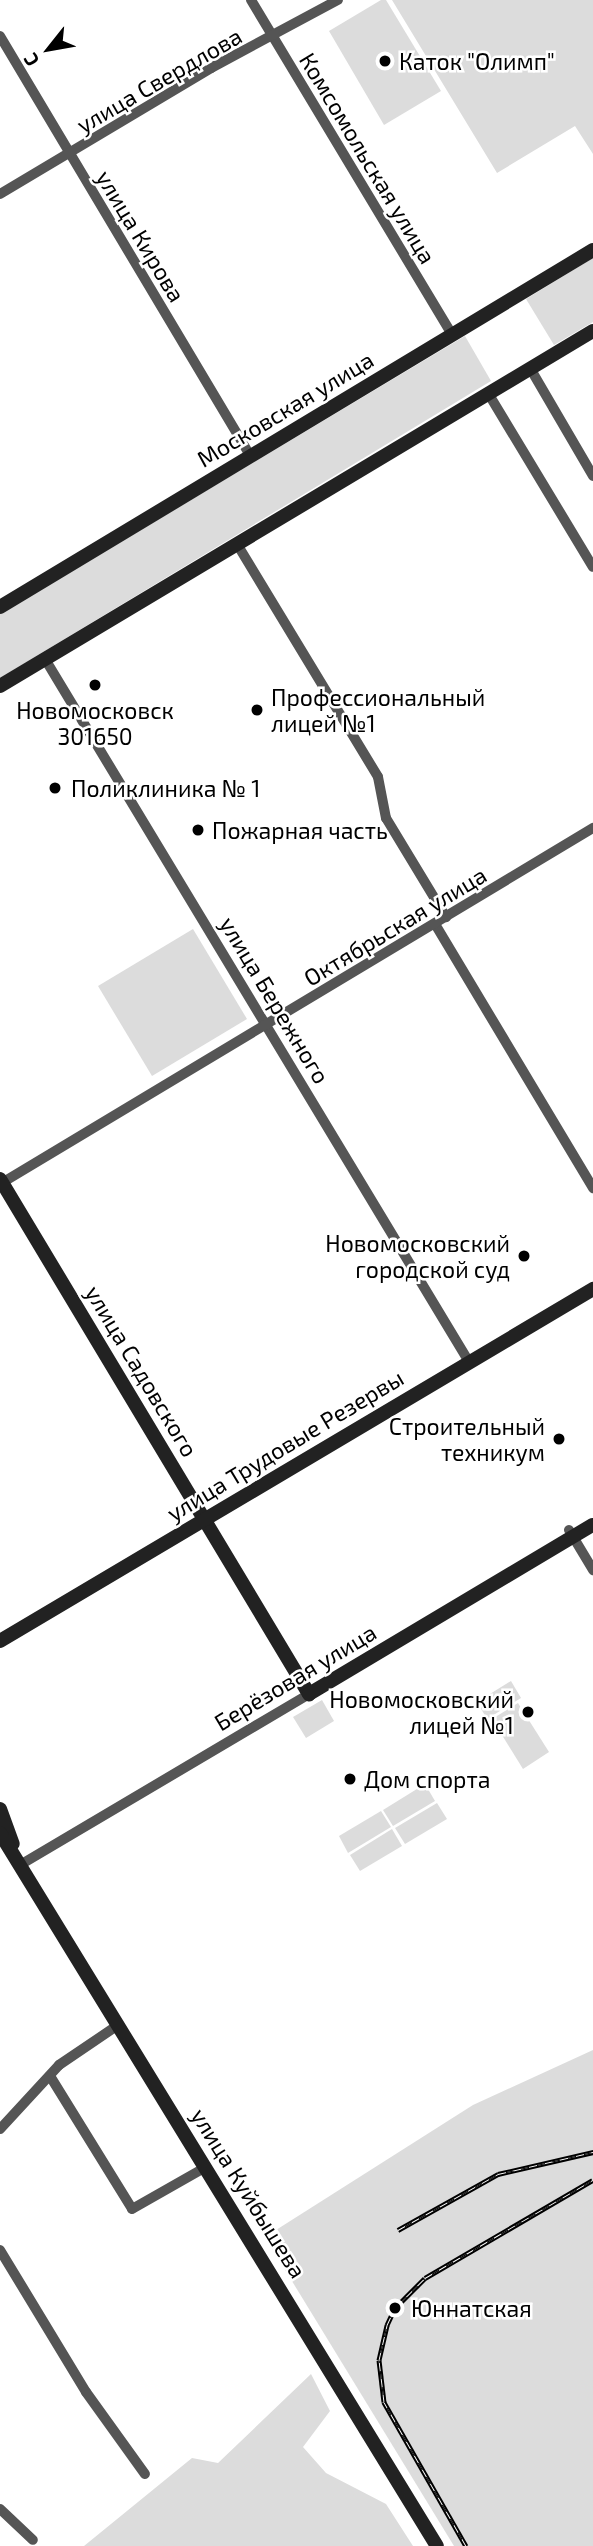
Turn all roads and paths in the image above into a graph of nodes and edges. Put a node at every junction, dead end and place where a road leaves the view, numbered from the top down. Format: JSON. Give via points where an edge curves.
{"nodes":[{"id":1,"x":251,"y":0,"type":"edge"},
{"id":2,"x":338,"y":0,"type":"edge"},
{"id":3,"x":0,"y":36,"type":"edge"},
{"id":4,"x":274,"y":38,"type":"junction"},
{"id":5,"x":69,"y":153,"type":"junction"},
{"id":6,"x":0,"y":194,"type":"edge"},
{"id":7,"x":593,"y":250,"type":"edge"},
{"id":8,"x":593,"y":331,"type":"edge"},
{"id":9,"x":452,"y":335,"type":"junction"},
{"id":10,"x":530,"y":368,"type":"junction"},
{"id":11,"x":488,"y":393,"type":"junction"},
{"id":12,"x":250,"y":456,"type":"junction"},
{"id":13,"x":593,"y":476,"type":"edge"},
{"id":14,"x":237,"y":544,"type":"junction"},
{"id":15,"x":593,"y":567,"type":"edge"},
{"id":16,"x":0,"y":607,"type":"edge"},
{"id":17,"x":45,"y":659,"type":"junction"},
{"id":18,"x":0,"y":686,"type":"edge"},
{"id":19,"x":593,"y":828,"type":"edge"},
{"id":20,"x":446,"y":917,"type":"junction"},
{"id":21,"x":435,"y":924,"type":"junction"},
{"id":22,"x":268,"y":1025,"type":"junction"},
{"id":23,"x":1,"y":1182,"type":"edge"},
{"id":24,"x":593,"y":1188,"type":"edge"},
{"id":25,"x":593,"y":1289,"type":"edge"},
{"id":26,"x":469,"y":1362,"type":"junction"},
{"id":27,"x":204,"y":1518,"type":"junction"},
{"id":28,"x":593,"y":1525,"type":"edge"},
{"id":29,"x":571,"y":1534,"type":"junction"},
{"id":30,"x":593,"y":1570,"type":"edge"},
{"id":31,"x":0,"y":1641,"type":"edge"},
{"id":32,"x":309,"y":1694,"type":"junction"},
{"id":33,"x":0,"y":1809,"type":"edge"},
{"id":34,"x":0,"y":1833,"type":"edge"},
{"id":35,"x":20,"y":1865,"type":"junction"},
{"id":36,"x":118,"y":2025,"type":"junction"},
{"id":37,"x":50,"y":2076,"type":"junction"},
{"id":38,"x":0,"y":2129,"type":"edge"},
{"id":39,"x":206,"y":2167,"type":"junction"},
{"id":40,"x":0,"y":2250,"type":"edge"},
{"id":41,"x":145,"y":2474,"type":"dead end"},
{"id":42,"x":0,"y":2510,"type":"edge"},
{"id":43,"x":33,"y":2540,"type":"dead end"},
{"id":44,"x":437,"y":2546,"type":"edge"}],
"edges":[{"from":1,"to":4,"type":"street","name":"Комсомольская улица"},
{"from":2,"to":4,"type":"street","name":"улица Свердлова"},
{"from":3,"to":5,"type":"street","name":"улица Кирова"},
{"from":4,"to":5,"type":"street","name":"улица Свердлова","via":[[211,68]]},
{"from":4,"to":9,"type":"street","name":"Комсомольская улица"},
{"from":5,"to":6,"type":"street","name":"улица Свердлова"},
{"from":5,"to":12,"type":"street","name":"улица Кирова"},
{"from":7,"to":9,"type":"main road","name":"Московская улица"},
{"from":8,"to":10,"type":"main road"},
{"from":9,"to":12,"type":"main road","name":"Московская улица"},
{"from":10,"to":11,"type":"main road"},
{"from":10,"to":13,"type":"street"},
{"from":11,"to":14,"type":"main road"},
{"from":11,"to":15,"type":"street"},
{"from":12,"to":16,"type":"main road","name":"Московская улица"},
{"from":14,"to":17,"type":"main road"},
{"from":14,"to":20,"type":"street","via":[[378,777],[387,818]]},
{"from":17,"to":18,"type":"main road"},
{"from":17,"to":22,"type":"street","name":"улица Бережного"},
{"from":19,"to":20,"type":"street","name":"Октябрьская улица"},
{"from":20,"to":21,"type":"street","name":"Октябрьская улица"},
{"from":21,"to":22,"type":"street","name":"Октябрьская улица"},
{"from":21,"to":24,"type":"street"},
{"from":22,"to":23,"type":"street","name":"Октябрьская улица"},
{"from":22,"to":26,"type":"street","name":"улица Бережного"},
{"from":23,"to":27,"type":"main road","name":"улица Садовского"},
{"from":25,"to":26,"type":"main road","name":"улица Трудовые Резервы"},
{"from":26,"to":27,"type":"main road","name":"улица Трудовые Резервы"},
{"from":27,"to":31,"type":"main road","name":"улица Трудовые Резервы"},
{"from":27,"to":32,"type":"main road","name":"улица Садовского"},
{"from":28,"to":29,"type":"main road","name":"Берёзовая улица"},
{"from":29,"to":30,"type":"street"},
{"from":29,"to":32,"type":"main road","name":"Берёзовая улица"},
{"from":32,"to":35,"type":"street","name":"Берёзовая улица"},
{"from":33,"to":35,"type":"main road"},
{"from":34,"to":35,"type":"main road"},
{"from":35,"to":36,"type":"main road","name":"улица Куйбышева"},
{"from":36,"to":37,"type":"street"},
{"from":36,"to":39,"type":"main road","name":"улица Куйбышева"},
{"from":37,"to":38,"type":"street"},
{"from":37,"to":39,"type":"street","via":[[132,2209]]},
{"from":39,"to":44,"type":"main road","name":"улица Куйбышева"},
{"from":40,"to":41,"type":"street","via":[[86,2392]]},
{"from":42,"to":43,"type":"street"}]}
